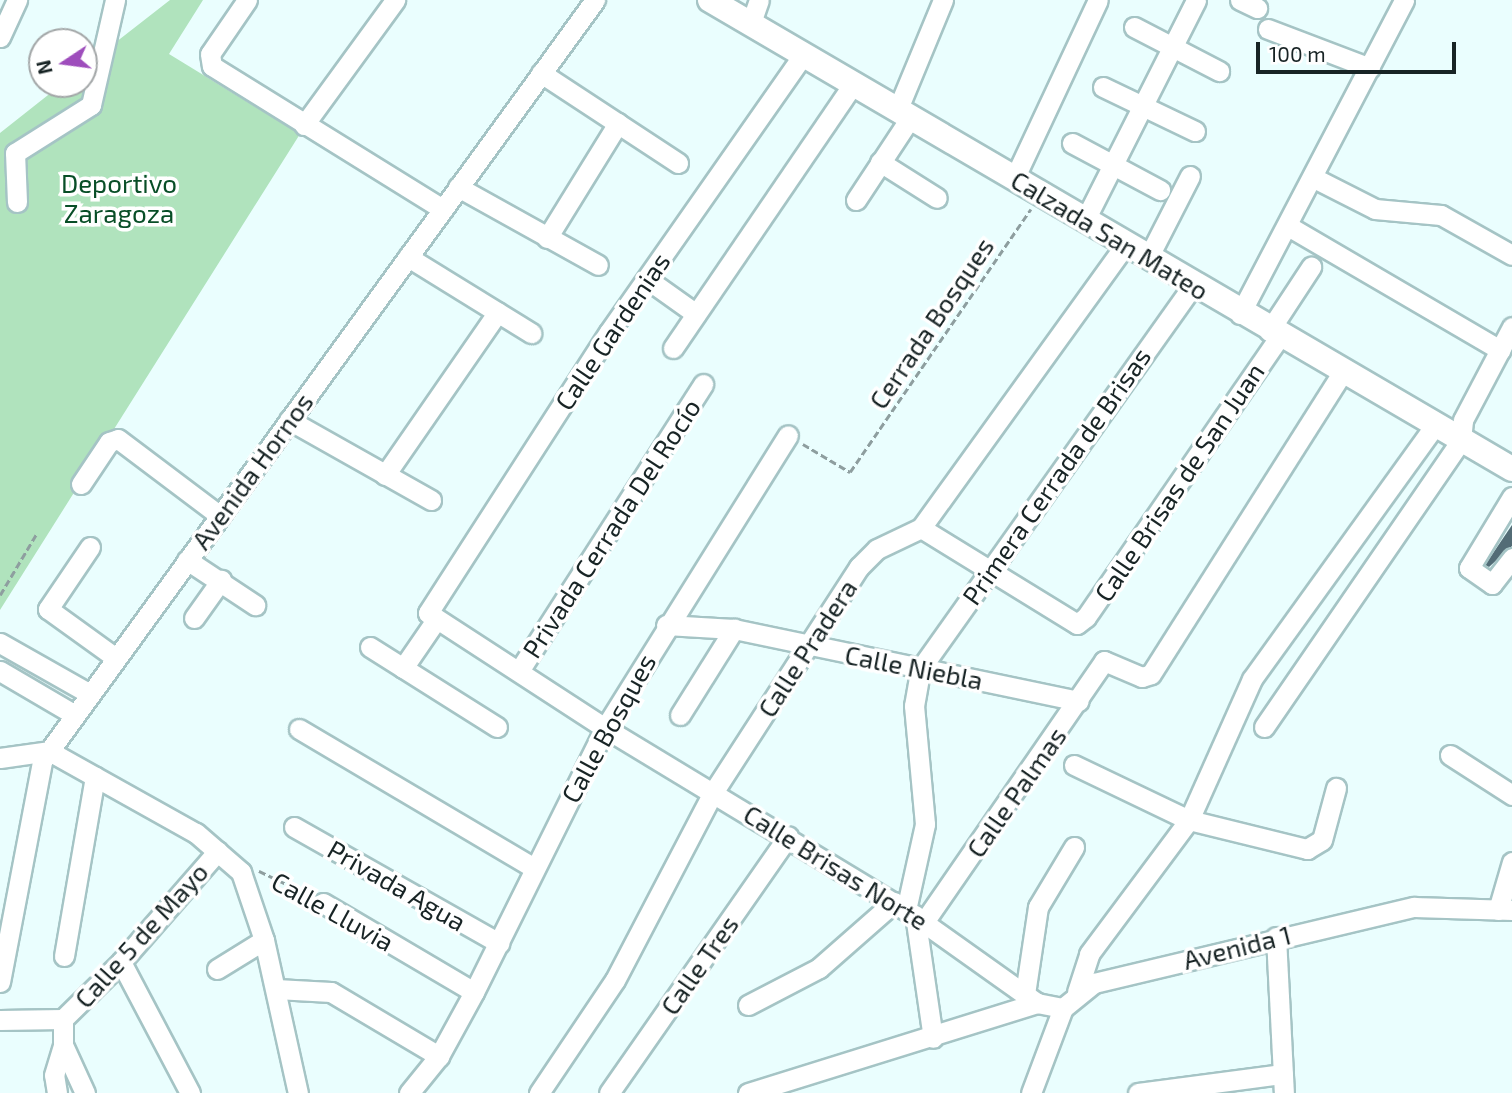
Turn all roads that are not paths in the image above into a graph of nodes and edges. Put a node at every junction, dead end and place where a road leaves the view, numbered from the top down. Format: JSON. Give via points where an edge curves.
{"nodes":[{"id":1,"x":17,"y":0,"type":"edge"},
{"id":2,"x":115,"y":0,"type":"edge"},
{"id":3,"x":247,"y":0,"type":"edge"},
{"id":4,"x":395,"y":0,"type":"edge"},
{"id":5,"x":595,"y":0,"type":"edge"},
{"id":6,"x":710,"y":0,"type":"edge"},
{"id":7,"x":943,"y":0,"type":"edge"},
{"id":8,"x":1098,"y":0,"type":"edge"},
{"id":9,"x":1196,"y":0,"type":"edge"},
{"id":10,"x":1404,"y":0,"type":"edge"},
{"id":11,"x":755,"y":11,"type":"edge"},
{"id":12,"x":1134,"y":27,"type":"dead end"},
{"id":13,"x":1268,"y":29,"type":"dead end"},
{"id":14,"x":0,"y":37,"type":"edge"},
{"id":15,"x":1172,"y":48,"type":"junction"},
{"id":16,"x":803,"y":55,"type":"junction"},
{"id":17,"x":1370,"y":68,"type":"junction"},
{"id":18,"x":1219,"y":71,"type":"dead end"},
{"id":19,"x":541,"y":73,"type":"junction"},
{"id":20,"x":853,"y":84,"type":"junction"},
{"id":21,"x":1103,"y":87,"type":"dead end"},
{"id":22,"x":1142,"y":106,"type":"junction"},
{"id":23,"x":903,"y":115,"type":"junction"},
{"id":24,"x":618,"y":123,"type":"junction"},
{"id":25,"x":304,"y":125,"type":"junction"},
{"id":26,"x":1195,"y":131,"type":"dead end"},
{"id":27,"x":1072,"y":143,"type":"dead end"},
{"id":28,"x":880,"y":162,"type":"junction"},
{"id":29,"x":678,"y":163,"type":"dead end"},
{"id":30,"x":1114,"y":164,"type":"junction"},
{"id":31,"x":1189,"y":176,"type":"dead end"},
{"id":32,"x":1015,"y":177,"type":"junction"},
{"id":33,"x":1314,"y":178,"type":"junction"},
{"id":34,"x":458,"y":187,"type":"junction"},
{"id":35,"x":1160,"y":190,"type":"dead end"},
{"id":36,"x":937,"y":198,"type":"dead end"},
{"id":37,"x":856,"y":200,"type":"dead end"},
{"id":38,"x":17,"y":202,"type":"dead end"},
{"id":39,"x":443,"y":209,"type":"junction"},
{"id":40,"x":1085,"y":220,"type":"junction"},
{"id":41,"x":1288,"y":226,"type":"junction"},
{"id":42,"x":547,"y":239,"type":"junction"},
{"id":43,"x":1125,"y":245,"type":"junction"},
{"id":44,"x":1512,"y":255,"type":"edge"},
{"id":45,"x":408,"y":257,"type":"junction"},
{"id":46,"x":1148,"y":258,"type":"junction"},
{"id":47,"x":598,"y":265,"type":"dead end"},
{"id":48,"x":1311,"y":267,"type":"dead end"},
{"id":49,"x":647,"y":279,"type":"junction"},
{"id":50,"x":1192,"y":286,"type":"junction"},
{"id":51,"x":498,"y":312,"type":"junction"},
{"id":52,"x":696,"y":314,"type":"junction"},
{"id":53,"x":1240,"y":314,"type":"junction"},
{"id":54,"x":1512,"y":327,"type":"edge"},
{"id":55,"x":531,"y":333,"type":"dead end"},
{"id":56,"x":1274,"y":334,"type":"junction"},
{"id":57,"x":673,"y":348,"type":"dead end"},
{"id":58,"x":1500,"y":350,"type":"junction"},
{"id":59,"x":1342,"y":373,"type":"junction"},
{"id":60,"x":703,"y":384,"type":"dead end"},
{"id":61,"x":289,"y":420,"type":"junction"},
{"id":62,"x":1435,"y":425,"type":"junction"},
{"id":63,"x":788,"y":435,"type":"road end"},
{"id":64,"x":1461,"y":440,"type":"junction"},
{"id":65,"x":1512,"y":469,"type":"edge"},
{"id":66,"x":385,"y":475,"type":"junction"},
{"id":67,"x":80,"y":484,"type":"dead end"},
{"id":68,"x":1512,"y":497,"type":"edge"},
{"id":69,"x":430,"y":500,"type":"dead end"},
{"id":70,"x":220,"y":516,"type":"junction"},
{"id":71,"x":921,"y":528,"type":"junction"},
{"id":72,"x":90,"y":547,"type":"dead end"},
{"id":73,"x":1512,"y":558,"type":"edge"},
{"id":74,"x":187,"y":561,"type":"junction"},
{"id":75,"x":986,"y":571,"type":"junction"},
{"id":76,"x":221,"y":580,"type":"junction"},
{"id":77,"x":255,"y":605,"type":"dead end"},
{"id":78,"x":432,"y":617,"type":"junction"},
{"id":79,"x":194,"y":618,"type":"dead end"},
{"id":80,"x":666,"y":625,"type":"junction"},
{"id":81,"x":734,"y":629,"type":"junction"},
{"id":82,"x":0,"y":643,"type":"edge"},
{"id":83,"x":808,"y":646,"type":"junction"},
{"id":84,"x":370,"y":647,"type":"dead end"},
{"id":85,"x":116,"y":658,"type":"junction"},
{"id":86,"x":403,"y":668,"type":"junction"},
{"id":87,"x":921,"y":668,"type":"junction"},
{"id":88,"x":0,"y":671,"type":"edge"},
{"id":89,"x":519,"y":671,"type":"junction"},
{"id":90,"x":90,"y":694,"type":"junction"},
{"id":91,"x":1079,"y":701,"type":"junction"},
{"id":92,"x":75,"y":715,"type":"junction"},
{"id":93,"x":680,"y":715,"type":"dead end"},
{"id":94,"x":497,"y":727,"type":"dead end"},
{"id":95,"x":1264,"y":727,"type":"dead end"},
{"id":96,"x":605,"y":728,"type":"junction"},
{"id":97,"x":299,"y":729,"type":"dead end"},
{"id":98,"x":49,"y":751,"type":"junction"},
{"id":99,"x":1450,"y":755,"type":"dead end"},
{"id":100,"x":0,"y":758,"type":"edge"},
{"id":101,"x":1074,"y":765,"type":"dead end"},
{"id":102,"x":96,"y":777,"type":"junction"},
{"id":103,"x":1336,"y":788,"type":"dead end"},
{"id":104,"x":715,"y":791,"type":"junction"},
{"id":105,"x":1512,"y":795,"type":"edge"},
{"id":106,"x":1189,"y":820,"type":"junction"},
{"id":107,"x":295,"y":827,"type":"dead end"},
{"id":108,"x":788,"y":836,"type":"junction"},
{"id":109,"x":1074,"y":847,"type":"dead end"},
{"id":110,"x":218,"y":851,"type":"junction"},
{"id":111,"x":1512,"y":862,"type":"edge"},
{"id":112,"x":532,"y":867,"type":"junction"},
{"id":113,"x":9,"y":889,"type":"edge"},
{"id":114,"x":323,"y":903,"type":"road end"},
{"id":115,"x":1505,"y":910,"type":"edge"},
{"id":116,"x":910,"y":912,"type":"junction"},
{"id":117,"x":1276,"y":937,"type":"junction"},
{"id":118,"x":264,"y":940,"type":"junction"},
{"id":119,"x":499,"y":943,"type":"junction"},
{"id":120,"x":64,"y":956,"type":"dead end"},
{"id":121,"x":121,"y":962,"type":"junction"},
{"id":122,"x":217,"y":969,"type":"dead end"},
{"id":123,"x":0,"y":982,"type":"edge"},
{"id":124,"x":276,"y":989,"type":"junction"},
{"id":125,"x":474,"y":992,"type":"junction"},
{"id":126,"x":1077,"y":992,"type":"junction"},
{"id":127,"x":1031,"y":999,"type":"junction"},
{"id":128,"x":748,"y":1005,"type":"dead end"},
{"id":129,"x":1063,"y":1008,"type":"junction"},
{"id":130,"x":63,"y":1019,"type":"junction"},
{"id":131,"x":0,"y":1020,"type":"edge"},
{"id":132,"x":933,"y":1038,"type":"junction"},
{"id":133,"x":63,"y":1045,"type":"junction"},
{"id":134,"x":439,"y":1056,"type":"junction"},
{"id":135,"x":1284,"y":1083,"type":"edge"},
{"id":136,"x":57,"y":1093,"type":"edge"},
{"id":137,"x":85,"y":1093,"type":"edge"},
{"id":138,"x":190,"y":1093,"type":"edge"},
{"id":139,"x":298,"y":1093,"type":"edge"},
{"id":140,"x":409,"y":1093,"type":"edge"},
{"id":141,"x":539,"y":1093,"type":"edge"},
{"id":142,"x":609,"y":1093,"type":"edge"},
{"id":143,"x":748,"y":1093,"type":"edge"},
{"id":144,"x":1031,"y":1093,"type":"edge"},
{"id":145,"x":1138,"y":1093,"type":"edge"}],
"edges":[{"from":1,"to":14,"type":"street"},
{"from":2,"to":38,"type":"street","via":[[91,105],[15,153]]},
{"from":3,"to":25,"type":"street","via":[[209,61]]},
{"from":4,"to":25,"type":"street"},
{"from":5,"to":19,"type":"street","name":"Avenida Hornos"},
{"from":6,"to":11,"type":"main road","name":"Calzada San Mateo"},
{"from":7,"to":23,"type":"street"},
{"from":8,"to":32,"type":"street"},
{"from":9,"to":15,"type":"street"},
{"from":10,"to":17,"type":"street"},
{"from":11,"to":16,"type":"main road","name":"Calzada San Mateo"},
{"from":12,"to":15,"type":"street"},
{"from":13,"to":17,"type":"street"},
{"from":15,"to":18,"type":"street"},
{"from":15,"to":22,"type":"street"},
{"from":16,"to":20,"type":"main road","name":"Calzada San Mateo"},
{"from":16,"to":49,"type":"street","name":"Calle Gardenias"},
{"from":17,"to":33,"type":"street"},
{"from":19,"to":24,"type":"street"},
{"from":19,"to":34,"type":"street","name":"Avenida Hornos"},
{"from":20,"to":23,"type":"main road","name":"Calzada San Mateo"},
{"from":20,"to":52,"type":"street"},
{"from":21,"to":22,"type":"street"},
{"from":22,"to":26,"type":"street"},
{"from":22,"to":30,"type":"street"},
{"from":23,"to":28,"type":"street"},
{"from":23,"to":32,"type":"main road","name":"Calzada San Mateo"},
{"from":24,"to":29,"type":"street"},
{"from":24,"to":42,"type":"street"},
{"from":25,"to":39,"type":"street"},
{"from":27,"to":30,"type":"street"},
{"from":28,"to":36,"type":"street"},
{"from":28,"to":37,"type":"street"},
{"from":30,"to":35,"type":"street"},
{"from":30,"to":40,"type":"street"},
{"from":31,"to":46,"type":"street"},
{"from":32,"to":40,"type":"main road","name":"Calzada San Mateo"},
{"from":33,"to":41,"type":"street"},
{"from":33,"to":44,"type":"street","via":[[1375,209],[1441,215]]},
{"from":34,"to":39,"type":"street","name":"Avenida Hornos"},
{"from":34,"to":42,"type":"street"},
{"from":39,"to":45,"type":"street","name":"Avenida Hornos"},
{"from":40,"to":43,"type":"main road","name":"Calzada San Mateo"},
{"from":41,"to":53,"type":"street"},
{"from":41,"to":58,"type":"street"},
{"from":42,"to":47,"type":"street"},
{"from":43,"to":46,"type":"main road","name":"Calzada San Mateo"},
{"from":43,"to":71,"type":"street","name":"Calle Pradera"},
{"from":45,"to":51,"type":"street"},
{"from":45,"to":61,"type":"street","name":"Avenida Hornos"},
{"from":46,"to":50,"type":"main road","name":"Calzada San Mateo"},
{"from":48,"to":56,"type":"street","name":"Calle Brisas de San Juan"},
{"from":49,"to":52,"type":"street"},
{"from":49,"to":78,"type":"street","name":"Calle Gardenias"},
{"from":50,"to":53,"type":"main road","name":"Calzada San Mateo"},
{"from":50,"to":75,"type":"street","name":"Primera Cerrada de Brisas"},
{"from":51,"to":55,"type":"street"},
{"from":51,"to":66,"type":"street"},
{"from":52,"to":57,"type":"street"},
{"from":53,"to":56,"type":"main road","name":"Calzada San Mateo"},
{"from":54,"to":58,"type":"street"},
{"from":56,"to":59,"type":"main road","name":"Calzada San Mateo"},
{"from":56,"to":75,"type":"street","name":"Calle Brisas de San Juan","via":[[1086,617],[1076,624]]},
{"from":58,"to":64,"type":"street","via":[[1464,421]]},
{"from":59,"to":62,"type":"main road","name":"Calzada San Mateo"},
{"from":59,"to":91,"type":"street","name":"Calle Palmas","via":[[1147,677],[1104,661]]},
{"from":60,"to":89,"type":"street","name":"Privada Cerrada Del Rocío"},
{"from":61,"to":66,"type":"street"},
{"from":61,"to":70,"type":"street","name":"Avenida Hornos"},
{"from":62,"to":64,"type":"main road","name":"Calzada San Mateo"},
{"from":62,"to":106,"type":"street","via":[[1252,679]]},
{"from":63,"to":80,"type":"street","name":"Calle Bosques"},
{"from":64,"to":65,"type":"main road","name":"Calzada San Mateo"},
{"from":64,"to":95,"type":"street"},
{"from":66,"to":69,"type":"street"},
{"from":67,"to":70,"type":"street","via":[[109,442],[118,439]]},
{"from":68,"to":73,"type":"street","via":[[1469,568],[1492,584]]},
{"from":70,"to":74,"type":"street","name":"Avenida Hornos"},
{"from":71,"to":75,"type":"street"},
{"from":71,"to":83,"type":"street","name":"Calle Pradera","via":[[877,549],[859,567]]},
{"from":72,"to":85,"type":"street","via":[[48,609]]},
{"from":74,"to":76,"type":"street"},
{"from":74,"to":85,"type":"street","name":"Avenida Hornos"},
{"from":75,"to":87,"type":"street","name":"Primera Cerrada de Brisas"},
{"from":76,"to":77,"type":"street"},
{"from":76,"to":79,"type":"street"},
{"from":78,"to":86,"type":"street","name":"Calle Gardenias"},
{"from":78,"to":89,"type":"street","name":"Calle Brisas Norte"},
{"from":80,"to":81,"type":"street","name":"Calle Niebla"},
{"from":80,"to":96,"type":"street","name":"Calle Bosques"},
{"from":81,"to":83,"type":"street","name":"Calle Niebla"},
{"from":81,"to":93,"type":"street"},
{"from":82,"to":90,"type":"street"},
{"from":83,"to":87,"type":"street","name":"Calle Niebla"},
{"from":83,"to":104,"type":"street","name":"Calle Pradera"},
{"from":84,"to":86,"type":"street"},
{"from":85,"to":90,"type":"street","name":"Avenida Hornos"},
{"from":86,"to":94,"type":"street"},
{"from":87,"to":91,"type":"street","name":"Calle Niebla"},
{"from":87,"to":116,"type":"street","via":[[914,706],[925,824]]},
{"from":88,"to":92,"type":"street"},
{"from":89,"to":96,"type":"street","name":"Calle Brisas Norte"},
{"from":90,"to":92,"type":"street","name":"Avenida Hornos"},
{"from":91,"to":116,"type":"street","name":"Calle Palmas"},
{"from":92,"to":98,"type":"street","name":"Avenida Hornos"},
{"from":96,"to":104,"type":"street","name":"Calle Brisas Norte"},
{"from":96,"to":112,"type":"street","name":"Calle Bosques"},
{"from":97,"to":112,"type":"street"},
{"from":98,"to":100,"type":"street"},
{"from":98,"to":102,"type":"street","name":"Calle Lluvia"},
{"from":98,"to":113,"type":"street","name":"Avenida Hornos","via":[[41,761]]},
{"from":99,"to":105,"type":"street"},
{"from":101,"to":106,"type":"street"},
{"from":102,"to":110,"type":"street","name":"Calle Lluvia"},
{"from":102,"to":120,"type":"street"},
{"from":103,"to":106,"type":"street","via":[[1316,847]]},
{"from":104,"to":108,"type":"street","name":"Calle Brisas Norte"},
{"from":104,"to":141,"type":"street","name":"Calle Pradera","via":[[615,980]]},
{"from":106,"to":126,"type":"street","via":[[1089,954]]},
{"from":107,"to":119,"type":"street","name":"Privada Agua"},
{"from":108,"to":116,"type":"street","name":"Calle Brisas Norte"},
{"from":108,"to":142,"type":"street","name":"Calle Tres"},
{"from":109,"to":127,"type":"street","via":[[1038,907]]},
{"from":110,"to":118,"type":"street","name":"Calle Lluvia","via":[[242,872]]},
{"from":110,"to":121,"type":"street","name":"Calle 5 de Mayo"},
{"from":111,"to":115,"type":"street"},
{"from":112,"to":119,"type":"street","name":"Calle Bosques"},
{"from":113,"to":123,"type":"street","name":"Avenida Hornos"},
{"from":114,"to":125,"type":"street","name":"Calle Lluvia"},
{"from":115,"to":117,"type":"street","name":"Avenida 1","via":[[1414,907]]},
{"from":116,"to":127,"type":"street","name":"Calle Brisas Norte"},
{"from":116,"to":128,"type":"street","name":"Calle Palmas"},
{"from":116,"to":132,"type":"street"},
{"from":117,"to":126,"type":"street","name":"Avenida 1"},
{"from":117,"to":135,"type":"street"},
{"from":118,"to":122,"type":"street"},
{"from":118,"to":124,"type":"street"},
{"from":119,"to":125,"type":"street","name":"Calle Bosques"},
{"from":121,"to":130,"type":"street","name":"Calle 5 de Mayo"},
{"from":121,"to":138,"type":"street"},
{"from":124,"to":134,"type":"street","via":[[331,992]]},
{"from":124,"to":139,"type":"street"},
{"from":125,"to":134,"type":"street","name":"Calle Bosques"},
{"from":126,"to":129,"type":"street"},
{"from":127,"to":129,"type":"street","name":"Calle Brisas Norte"},
{"from":127,"to":132,"type":"street"},
{"from":129,"to":144,"type":"street"},
{"from":130,"to":131,"type":"street"},
{"from":130,"to":133,"type":"street"},
{"from":132,"to":143,"type":"street"},
{"from":133,"to":136,"type":"street","via":[[54,1074]]},
{"from":133,"to":137,"type":"street"},
{"from":134,"to":140,"type":"street","name":"Calle Bosques"},
{"from":135,"to":145,"type":"street"}]}
